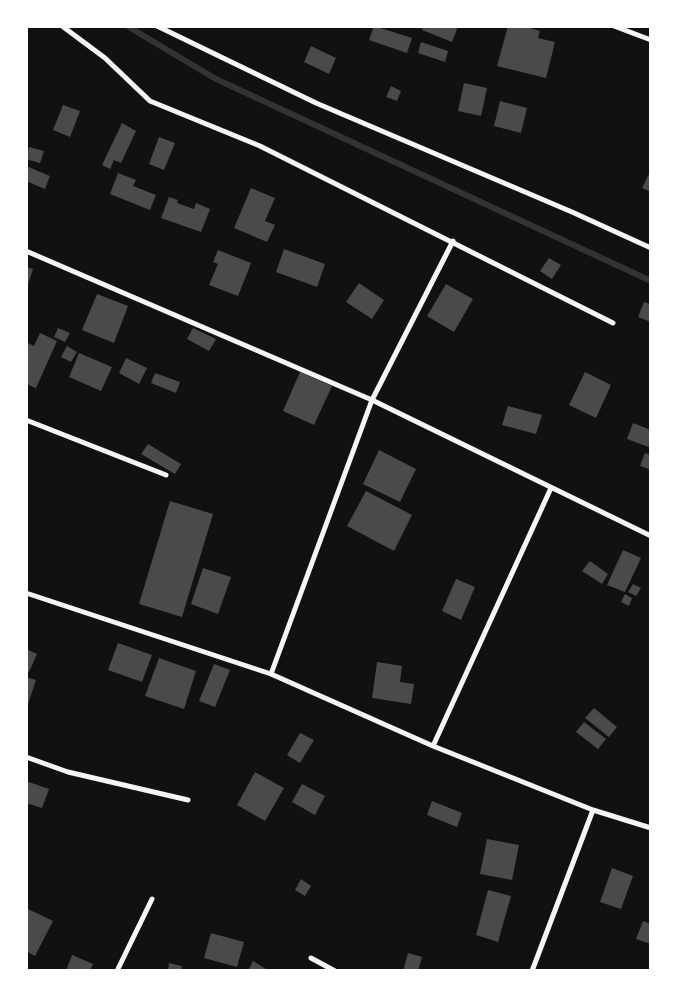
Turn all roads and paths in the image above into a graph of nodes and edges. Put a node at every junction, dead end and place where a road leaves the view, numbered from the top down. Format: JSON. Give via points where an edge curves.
{"nodes":[{"id":1,"x":62,"y":26,"type":"edge"},
{"id":2,"x":157,"y":26,"type":"edge"},
{"id":3,"x":614,"y":26,"type":"edge"},
{"id":4,"x":651,"y":40,"type":"edge"},
{"id":5,"x":453,"y":241,"type":"junction"},
{"id":6,"x":651,"y":248,"type":"edge"},
{"id":7,"x":26,"y":251,"type":"edge"},
{"id":8,"x":614,"y":323,"type":"dead end"},
{"id":9,"x":372,"y":400,"type":"junction"},
{"id":10,"x":26,"y":420,"type":"edge"},
{"id":11,"x":166,"y":475,"type":"dead end"},
{"id":12,"x":551,"y":488,"type":"junction"},
{"id":13,"x":651,"y":536,"type":"edge"},
{"id":14,"x":26,"y":592,"type":"edge"},
{"id":15,"x":271,"y":674,"type":"junction"},
{"id":16,"x":432,"y":746,"type":"junction"},
{"id":17,"x":26,"y":757,"type":"edge"},
{"id":18,"x":188,"y":800,"type":"dead end"},
{"id":19,"x":593,"y":810,"type":"junction"},
{"id":20,"x":651,"y":828,"type":"edge"},
{"id":21,"x":152,"y":899,"type":"dead end"},
{"id":22,"x":311,"y":958,"type":"dead end"},
{"id":23,"x":117,"y":971,"type":"edge"},
{"id":24,"x":335,"y":971,"type":"edge"},
{"id":25,"x":532,"y":971,"type":"edge"}],
"edges":[{"from":1,"to":5,"type":"street","via":[[105,58],[150,101],[260,146]]},
{"from":2,"to":6,"type":"street","via":[[316,103]]},
{"from":3,"to":4,"type":"street"},
{"from":5,"to":8,"type":"street"},
{"from":5,"to":9,"type":"street"},
{"from":7,"to":9,"type":"street"},
{"from":9,"to":12,"type":"street"},
{"from":9,"to":15,"type":"street"},
{"from":10,"to":11,"type":"street"},
{"from":12,"to":13,"type":"street"},
{"from":12,"to":16,"type":"street"},
{"from":14,"to":15,"type":"street"},
{"from":15,"to":16,"type":"street"},
{"from":16,"to":19,"type":"street"},
{"from":17,"to":18,"type":"street","via":[[68,772]]},
{"from":19,"to":20,"type":"street"},
{"from":19,"to":25,"type":"street"},
{"from":21,"to":23,"type":"street"},
{"from":22,"to":24,"type":"street"}]}
